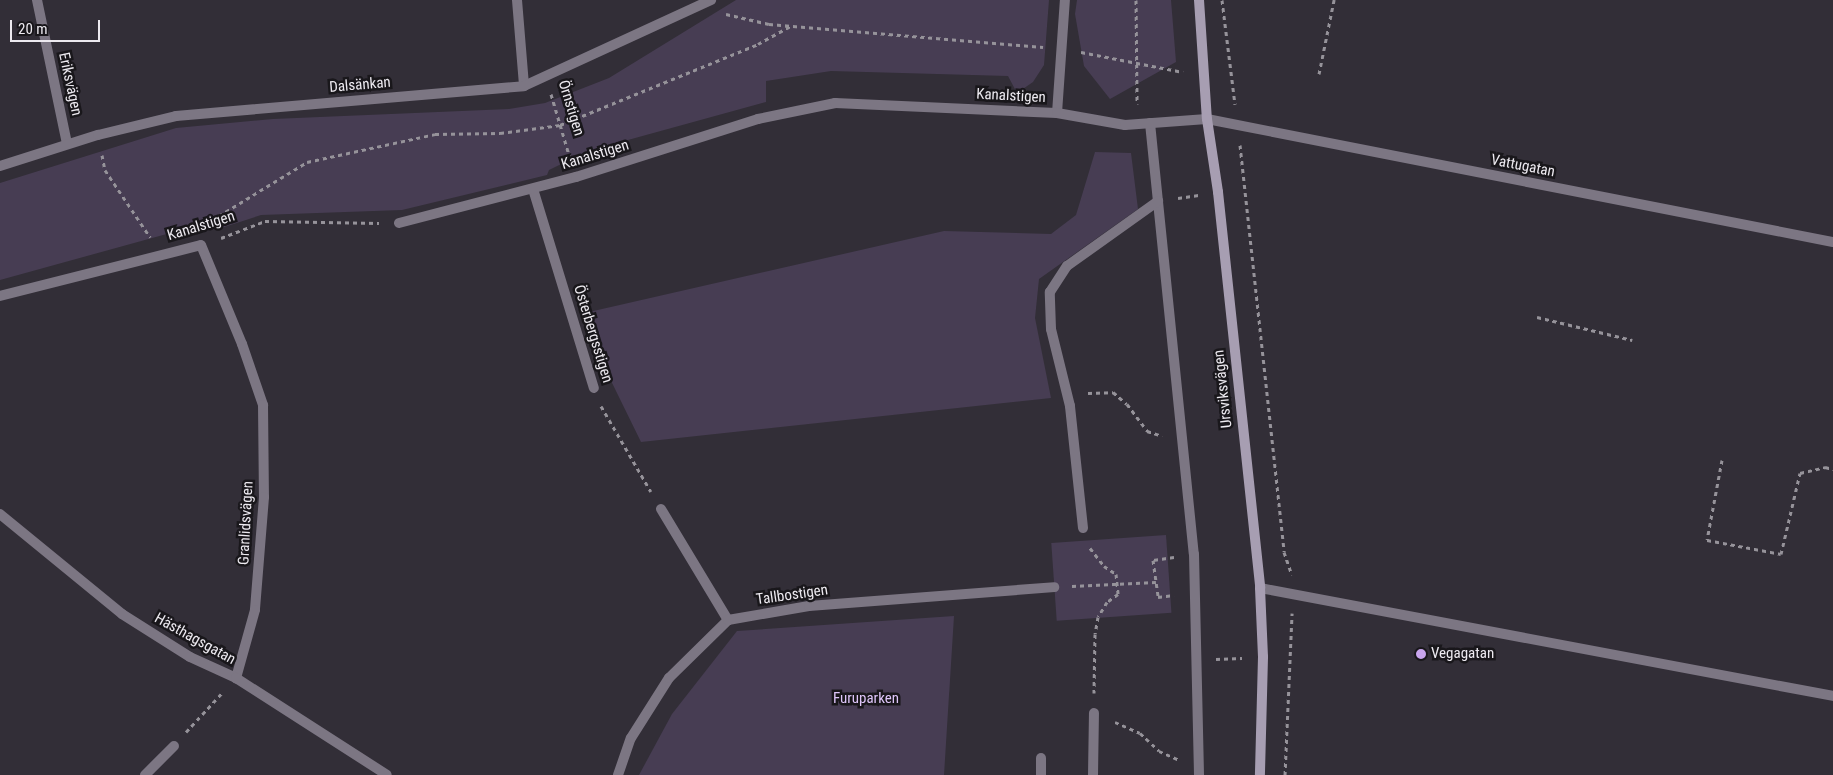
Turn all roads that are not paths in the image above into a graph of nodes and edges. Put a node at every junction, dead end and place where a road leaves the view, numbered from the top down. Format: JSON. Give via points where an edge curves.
{"nodes":[{"id":1,"x":37,"y":0,"type":"edge"},
{"id":2,"x":517,"y":0,"type":"edge"},
{"id":3,"x":711,"y":0,"type":"edge"},
{"id":4,"x":1066,"y":0,"type":"edge"},
{"id":5,"x":1199,"y":0,"type":"edge"},
{"id":6,"x":524,"y":86,"type":"junction"},
{"id":7,"x":1057,"y":113,"type":"junction"},
{"id":8,"x":1207,"y":119,"type":"junction"},
{"id":9,"x":1150,"y":123,"type":"junction"},
{"id":10,"x":67,"y":144,"type":"junction"},
{"id":11,"x":0,"y":166,"type":"edge"},
{"id":12,"x":533,"y":189,"type":"junction"},
{"id":13,"x":1158,"y":200,"type":"junction"},
{"id":14,"x":399,"y":223,"type":"road end"},
{"id":15,"x":1833,"y":242,"type":"edge"},
{"id":16,"x":201,"y":245,"type":"joint"},
{"id":17,"x":0,"y":296,"type":"edge"},
{"id":18,"x":594,"y":388,"type":"road end"},
{"id":19,"x":661,"y":509,"type":"dead end"},
{"id":20,"x":0,"y":514,"type":"edge"},
{"id":21,"x":1083,"y":528,"type":"road end"},
{"id":22,"x":1054,"y":588,"type":"dead end"},
{"id":23,"x":1260,"y":588,"type":"junction"},
{"id":24,"x":728,"y":620,"type":"junction"},
{"id":25,"x":236,"y":678,"type":"junction"},
{"id":26,"x":1833,"y":696,"type":"edge"},
{"id":27,"x":1094,"y":716,"type":"road end"},
{"id":28,"x":174,"y":746,"type":"road end"},
{"id":29,"x":1041,"y":758,"type":"dead end"},
{"id":30,"x":145,"y":775,"type":"edge"},
{"id":31,"x":388,"y":775,"type":"edge"},
{"id":32,"x":618,"y":775,"type":"edge"},
{"id":33,"x":1041,"y":775,"type":"edge"},
{"id":34,"x":1093,"y":775,"type":"edge"},
{"id":35,"x":1200,"y":775,"type":"edge"},
{"id":36,"x":1260,"y":775,"type":"edge"}],
"edges":[{"from":1,"to":10,"type":"street","name":"Eriksvägen"},
{"from":2,"to":6,"type":"street"},
{"from":3,"to":6,"type":"street","name":"Dalsänkan"},
{"from":4,"to":7,"type":"street"},
{"from":5,"to":8,"type":"street","name":"Ursviksvägen"},
{"from":6,"to":10,"type":"street","name":"Dalsänkan","via":[[176,116]]},
{"from":7,"to":9,"type":"street","name":"Kanalstigen","via":[[1137,125]]},
{"from":7,"to":12,"type":"street","name":"Kanalstigen","via":[[835,103],[758,119]]},
{"from":8,"to":9,"type":"street","name":"Kanalstigen"},
{"from":8,"to":15,"type":"street","name":"Vattugatan"},
{"from":8,"to":23,"type":"street","name":"Ursviksvägen","via":[[1218,192]]},
{"from":9,"to":13,"type":"street"},
{"from":10,"to":11,"type":"street","name":"Dalsänkan"},
{"from":12,"to":14,"type":"street","name":"Kanalstigen"},
{"from":12,"to":18,"type":"street","name":"Österbergsstigen"},
{"from":13,"to":21,"type":"street","via":[[1067,266],[1050,292],[1051,329],[1068,397]]},
{"from":13,"to":35,"type":"street","via":[[1194,554]]},
{"from":16,"to":17,"type":"street","name":"Kanalstigen"},
{"from":16,"to":25,"type":"street","name":"Granlidsvägen","via":[[242,344],[262,405],[264,497],[255,610]]},
{"from":19,"to":24,"type":"street"},
{"from":20,"to":25,"type":"street","name":"Hästhagsgatan","via":[[122,614],[190,657]]},
{"from":22,"to":24,"type":"street","name":"Tallbostigen","via":[[809,606]]},
{"from":23,"to":26,"type":"street"},
{"from":23,"to":36,"type":"street","name":"Ursviksvägen","via":[[1263,657]]},
{"from":24,"to":32,"type":"street","via":[[669,678],[631,738]]},
{"from":25,"to":31,"type":"street","name":"Hästhagsgatan"},
{"from":27,"to":34,"type":"street"},
{"from":28,"to":30,"type":"street"},
{"from":29,"to":33,"type":"street"}]}
